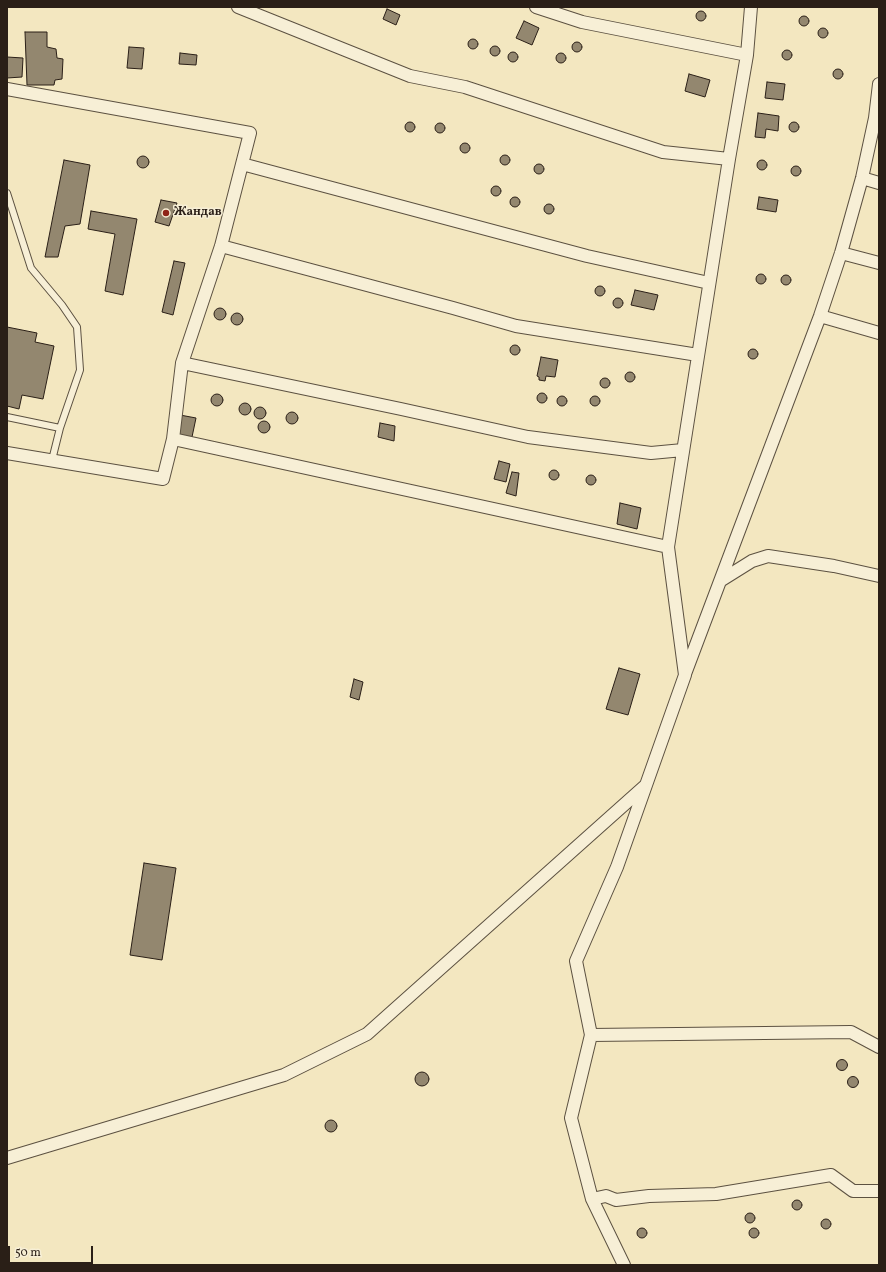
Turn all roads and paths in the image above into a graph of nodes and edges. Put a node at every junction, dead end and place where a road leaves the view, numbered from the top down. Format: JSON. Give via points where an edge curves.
{"nodes":[{"id":1,"x":238,"y":7,"type":"edge"},
{"id":2,"x":536,"y":7,"type":"edge"},
{"id":3,"x":751,"y":7,"type":"edge"},
{"id":4,"x":747,"y":55,"type":"junction"},
{"id":5,"x":879,"y":84,"type":"edge"},
{"id":6,"x":7,"y":89,"type":"edge"},
{"id":7,"x":877,"y":118,"type":"edge"},
{"id":8,"x":729,"y":159,"type":"junction"},
{"id":9,"x":242,"y":164,"type":"junction"},
{"id":10,"x":862,"y":178,"type":"junction"},
{"id":11,"x":879,"y":183,"type":"edge"},
{"id":12,"x":7,"y":193,"type":"edge"},
{"id":13,"x":221,"y":246,"type":"junction"},
{"id":14,"x":841,"y":253,"type":"junction"},
{"id":15,"x":879,"y":263,"type":"edge"},
{"id":16,"x":709,"y":283,"type":"junction"},
{"id":17,"x":820,"y":316,"type":"junction"},
{"id":18,"x":879,"y":333,"type":"edge"},
{"id":19,"x":698,"y":355,"type":"junction"},
{"id":20,"x":182,"y":363,"type":"junction"},
{"id":21,"x":7,"y":417,"type":"edge"},
{"id":22,"x":60,"y":428,"type":"junction"},
{"id":23,"x":173,"y":439,"type":"junction"},
{"id":24,"x":683,"y":450,"type":"junction"},
{"id":25,"x":7,"y":453,"type":"edge"},
{"id":26,"x":52,"y":460,"type":"junction"},
{"id":27,"x":668,"y":546,"type":"junction"},
{"id":28,"x":879,"y":576,"type":"edge"},
{"id":29,"x":720,"y":581,"type":"junction"},
{"id":30,"x":685,"y":675,"type":"junction"},
{"id":31,"x":646,"y":785,"type":"junction"},
{"id":32,"x":591,"y":1035,"type":"junction"},
{"id":33,"x":879,"y":1047,"type":"edge"},
{"id":34,"x":7,"y":1158,"type":"edge"},
{"id":35,"x":879,"y":1191,"type":"edge"},
{"id":36,"x":592,"y":1199,"type":"junction"},
{"id":37,"x":624,"y":1265,"type":"edge"}],
"edges":[{"from":1,"to":8,"type":"street","via":[[410,76],[465,87],[663,152]]},
{"from":2,"to":4,"type":"street","via":[[582,22]]},
{"from":3,"to":4,"type":"street"},
{"from":4,"to":8,"type":"street"},
{"from":5,"to":7,"type":"street"},
{"from":6,"to":9,"type":"street","via":[[250,132]]},
{"from":7,"to":10,"type":"street"},
{"from":8,"to":16,"type":"street"},
{"from":9,"to":13,"type":"street"},
{"from":9,"to":16,"type":"street","via":[[587,256]]},
{"from":10,"to":11,"type":"street"},
{"from":10,"to":14,"type":"street"},
{"from":12,"to":22,"type":"lane","via":[[31,268],[77,327],[80,370]]},
{"from":13,"to":19,"type":"street","via":[[516,326]]},
{"from":13,"to":20,"type":"street"},
{"from":14,"to":15,"type":"street"},
{"from":14,"to":17,"type":"street"},
{"from":16,"to":19,"type":"street"},
{"from":17,"to":18,"type":"street"},
{"from":17,"to":29,"type":"street"},
{"from":19,"to":24,"type":"street"},
{"from":20,"to":23,"type":"street"},
{"from":20,"to":24,"type":"street","via":[[528,436],[651,453]]},
{"from":21,"to":22,"type":"lane"},
{"from":22,"to":26,"type":"lane"},
{"from":23,"to":26,"type":"street","via":[[163,479]]},
{"from":23,"to":27,"type":"street"},
{"from":24,"to":27,"type":"street"},
{"from":25,"to":26,"type":"street"},
{"from":27,"to":30,"type":"street"},
{"from":28,"to":29,"type":"street","via":[[768,556],[752,561]]},
{"from":29,"to":30,"type":"street"},
{"from":30,"to":31,"type":"street"},
{"from":31,"to":32,"type":"street","via":[[617,867],[576,960]]},
{"from":31,"to":34,"type":"street","via":[[367,1034],[284,1075]]},
{"from":32,"to":33,"type":"street","via":[[851,1032]]},
{"from":32,"to":36,"type":"street","via":[[571,1118]]},
{"from":35,"to":36,"type":"street","via":[[853,1191],[831,1175],[716,1194],[649,1196],[616,1200],[606,1196]]},
{"from":36,"to":37,"type":"street"}]}
